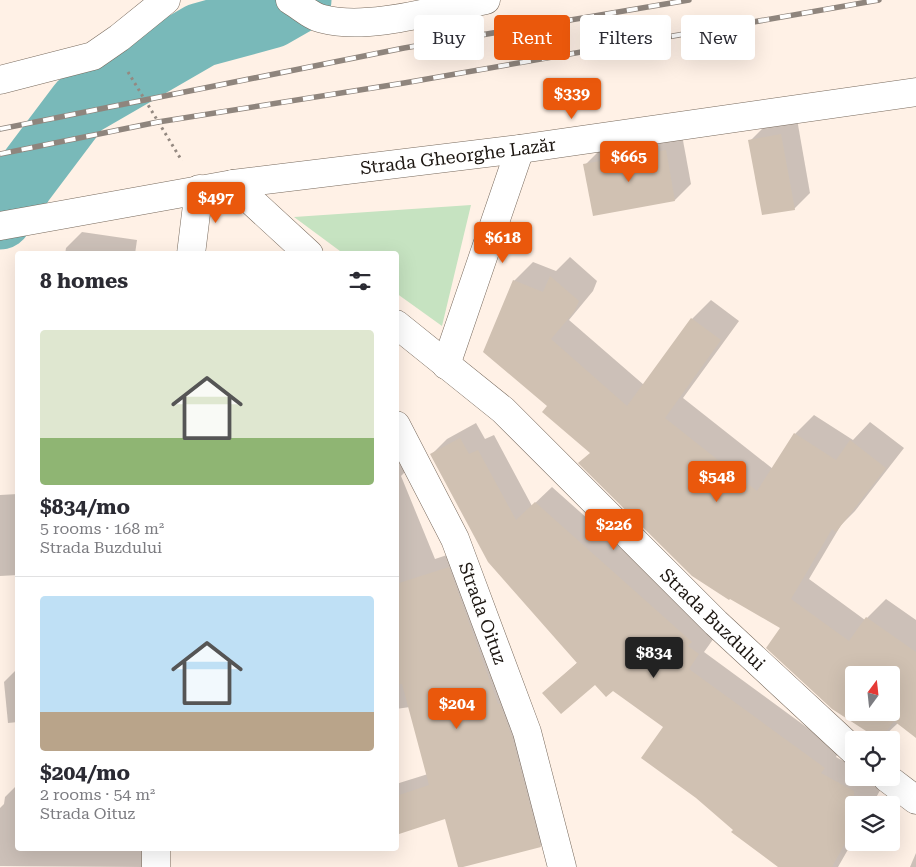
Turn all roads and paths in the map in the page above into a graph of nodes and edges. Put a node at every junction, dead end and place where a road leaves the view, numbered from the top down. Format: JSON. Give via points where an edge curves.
{"nodes":[{"id":1,"x":166,"y":0,"type":"edge"},
{"id":2,"x":290,"y":0,"type":"edge"},
{"id":3,"x":486,"y":0,"type":"edge"},
{"id":4,"x":126,"y":69,"type":"dead end"},
{"id":5,"x":0,"y":80,"type":"edge"},
{"id":6,"x":916,"y":92,"type":"edge"},
{"id":7,"x":520,"y":149,"type":"junction"},
{"id":8,"x":233,"y":184,"type":"junction"},
{"id":9,"x":199,"y":189,"type":"junction"},
{"id":10,"x":0,"y":226,"type":"edge"},
{"id":11,"x":191,"y":251,"type":"edge"},
{"id":12,"x":305,"y":251,"type":"edge"},
{"id":13,"x":399,"y":326,"type":"edge"},
{"id":14,"x":446,"y":365,"type":"junction"},
{"id":15,"x":399,"y":431,"type":"edge"},
{"id":16,"x":845,"y":743,"type":"edge"},
{"id":17,"x":898,"y":786,"type":"edge"},
{"id":18,"x":916,"y":800,"type":"edge"},
{"id":19,"x":156,"y":851,"type":"edge"},
{"id":20,"x":156,"y":867,"type":"edge"},
{"id":21,"x":562,"y":867,"type":"edge"}],
"edges":[{"from":1,"to":5,"type":"street","via":[[93,56]]},
{"from":2,"to":3,"type":"street","via":[[321,19],[347,24]]},
{"from":4,"to":9,"type":"path"},
{"from":6,"to":7,"type":"street","name":"Strada Gheorghe Lazăr"},
{"from":7,"to":8,"type":"street","name":"Strada Gheorghe Lazăr"},
{"from":7,"to":14,"type":"street"},
{"from":8,"to":9,"type":"street","name":"Strada Gheorghe Lazăr"},
{"from":8,"to":12,"type":"street"},
{"from":9,"to":10,"type":"street","name":"Strada Gheorghe Lazăr"},
{"from":9,"to":11,"type":"street"},
{"from":13,"to":14,"type":"street","name":"Strada Buzdului"},
{"from":14,"to":16,"type":"street","name":"Strada Buzdului","via":[[504,410],[716,622]]},
{"from":15,"to":21,"type":"street","name":"Strada Oituz","via":[[459,548],[527,732]]},
{"from":17,"to":18,"type":"street"},
{"from":19,"to":20,"type":"street"}]}
